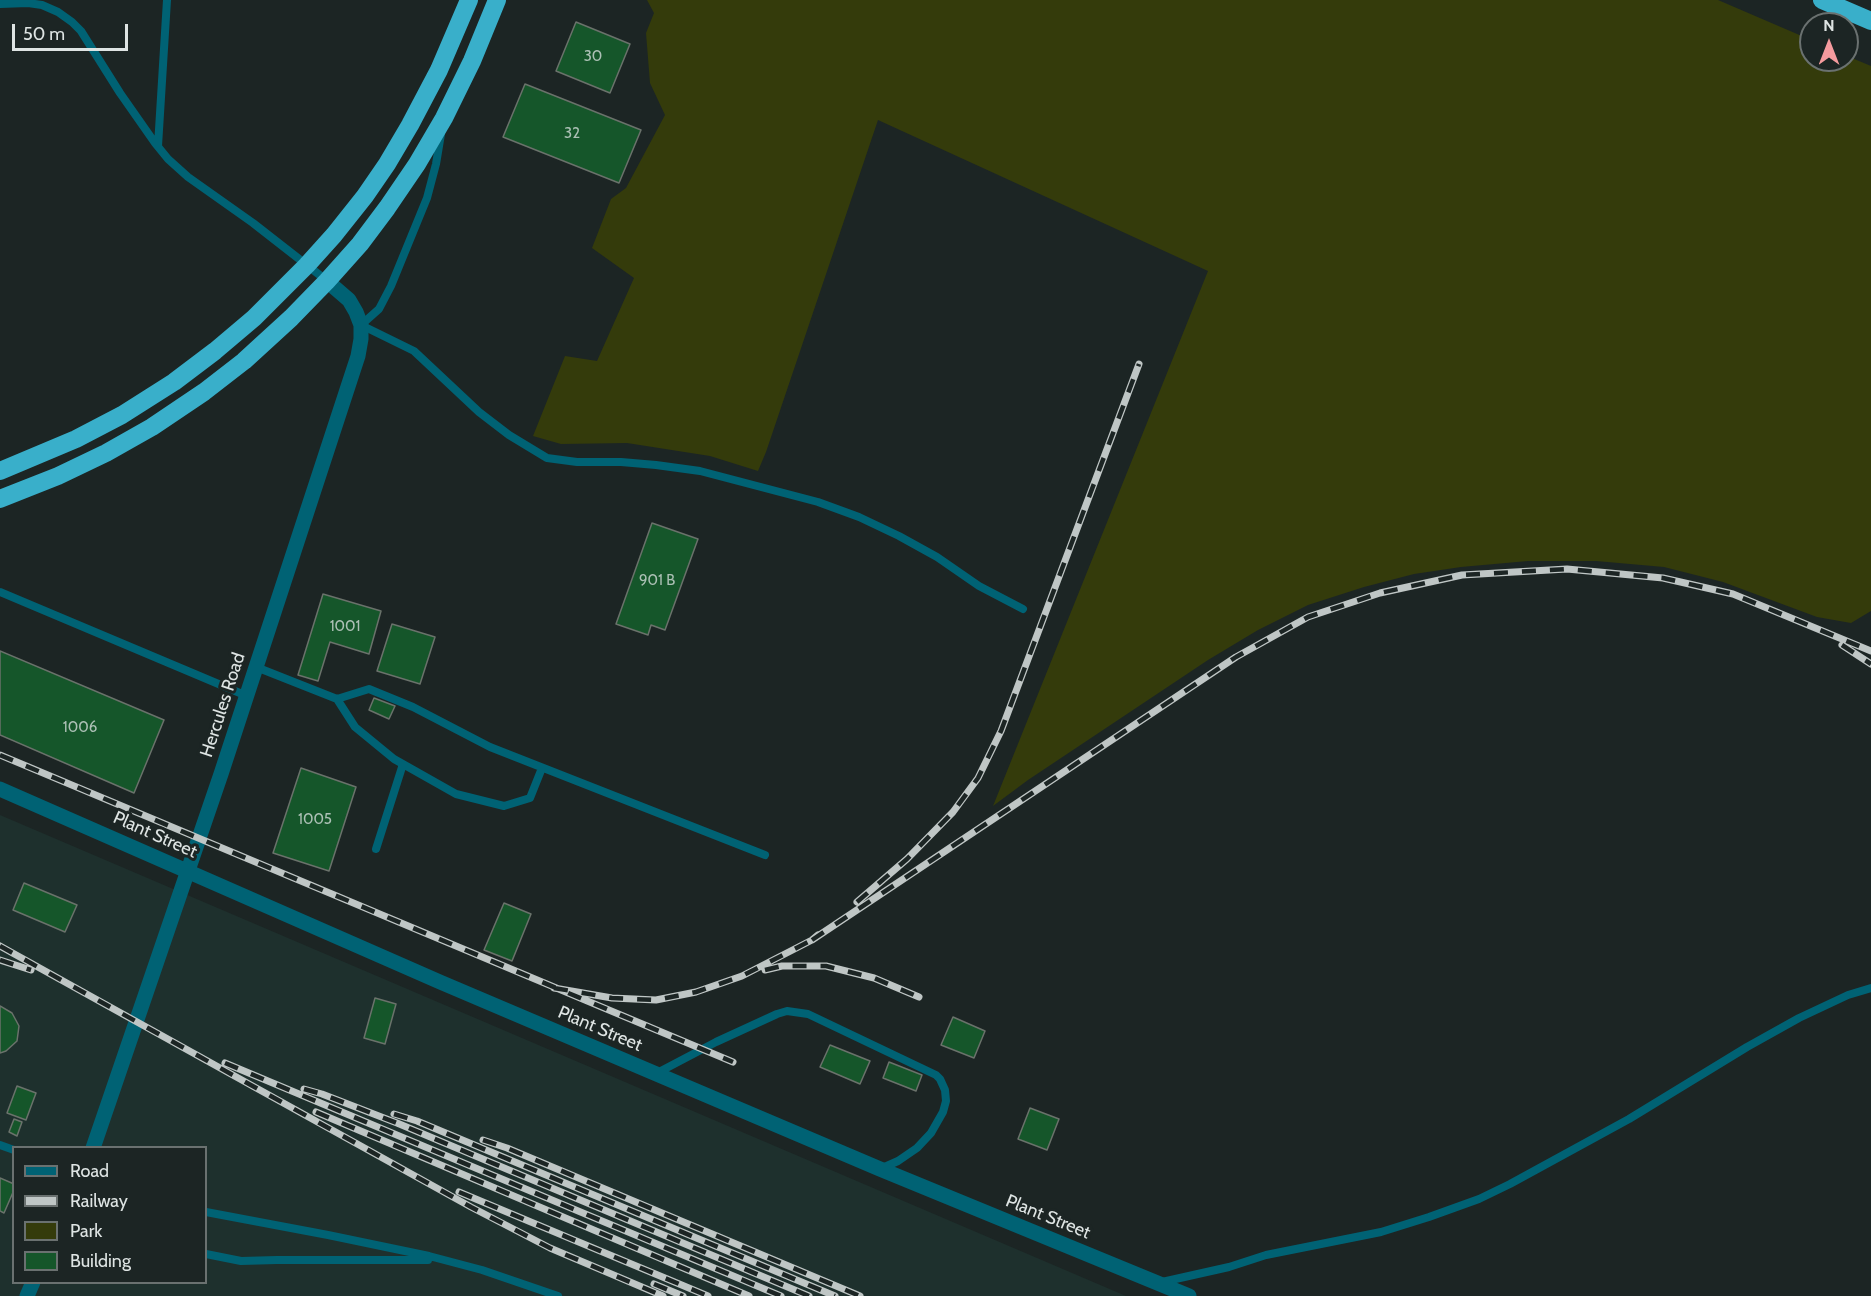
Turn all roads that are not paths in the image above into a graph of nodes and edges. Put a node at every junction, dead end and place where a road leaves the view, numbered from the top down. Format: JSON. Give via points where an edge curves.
{"nodes":[{"id":1,"x":167,"y":0,"type":"edge"},
{"id":2,"x":469,"y":0,"type":"edge"},
{"id":3,"x":496,"y":0,"type":"edge"},
{"id":4,"x":1822,"y":0,"type":"edge"},
{"id":5,"x":0,"y":4,"type":"edge"},
{"id":6,"x":1871,"y":21,"type":"edge"},
{"id":7,"x":444,"y":118,"type":"junction"},
{"id":8,"x":158,"y":146,"type":"junction"},
{"id":9,"x":306,"y":265,"type":"junction"},
{"id":10,"x":327,"y":281,"type":"junction"},
{"id":11,"x":361,"y":325,"type":"junction"},
{"id":12,"x":0,"y":471,"type":"edge"},
{"id":13,"x":0,"y":499,"type":"edge"},
{"id":14,"x":0,"y":592,"type":"edge"},
{"id":15,"x":1023,"y":609,"type":"dead end"},
{"id":16,"x":256,"y":667,"type":"junction"},
{"id":17,"x":247,"y":696,"type":"junction"},
{"id":18,"x":337,"y":699,"type":"junction"},
{"id":19,"x":403,"y":764,"type":"junction"},
{"id":20,"x":542,"y":768,"type":"junction"},
{"id":21,"x":0,"y":789,"type":"edge"},
{"id":22,"x":376,"y":849,"type":"dead end"},
{"id":23,"x":765,"y":855,"type":"dead end"},
{"id":24,"x":188,"y":871,"type":"junction"},
{"id":25,"x":1871,"y":988,"type":"edge"},
{"id":26,"x":655,"y":1074,"type":"junction"},
{"id":27,"x":94,"y":1146,"type":"edge"},
{"id":28,"x":880,"y":1169,"type":"junction"},
{"id":29,"x":207,"y":1212,"type":"edge"},
{"id":30,"x":207,"y":1254,"type":"edge"},
{"id":31,"x":446,"y":1261,"type":"junction"},
{"id":32,"x":1158,"y":1283,"type":"junction"},
{"id":33,"x":558,"y":1296,"type":"edge"},
{"id":34,"x":1189,"y":1296,"type":"edge"}],
"edges":[{"from":1,"to":8,"type":"lane"},
{"from":2,"to":9,"type":"highway","via":[[439,70],[387,164]]},
{"from":3,"to":7,"type":"highway"},
{"from":4,"to":6,"type":"highway"},
{"from":5,"to":8,"type":"lane","via":[[42,5],[72,21]]},
{"from":7,"to":10,"type":"highway","via":[[387,208]]},
{"from":7,"to":11,"type":"lane","via":[[427,198],[412,236],[379,309]]},
{"from":8,"to":9,"type":"lane","via":[[188,177]]},
{"from":9,"to":10,"type":"lane"},
{"from":9,"to":12,"type":"highway","via":[[254,318],[174,382],[76,439]]},
{"from":10,"to":11,"type":"street","via":[[349,300]]},
{"from":10,"to":13,"type":"highway","via":[[244,361],[152,427],[58,476]]},
{"from":11,"to":15,"type":"lane","via":[[414,351],[479,412],[547,458],[700,471],[818,502],[899,536]]},
{"from":11,"to":16,"type":"street","name":"Hercules Road","via":[[358,356]]},
{"from":14,"to":17,"type":"lane"},
{"from":16,"to":17,"type":"street","name":"Hercules Road"},
{"from":16,"to":18,"type":"lane"},
{"from":17,"to":24,"type":"street","name":"Hercules Road"},
{"from":18,"to":19,"type":"lane","via":[[355,727]]},
{"from":18,"to":20,"type":"lane","via":[[369,689]]},
{"from":19,"to":20,"type":"lane","via":[[456,794],[504,806],[530,798]]},
{"from":19,"to":22,"type":"lane"},
{"from":20,"to":23,"type":"lane"},
{"from":21,"to":24,"type":"street","name":"Plant Street"},
{"from":24,"to":26,"type":"street","name":"Plant Street"},
{"from":24,"to":27,"type":"street","name":"Hercules Road"},
{"from":25,"to":32,"type":"lane","via":[[1799,1018],[1629,1119],[1479,1199],[1381,1232],[1266,1255]]},
{"from":26,"to":28,"type":"street","name":"Plant Street"},
{"from":26,"to":28,"type":"lane","via":[[777,1014],[808,1014],[940,1079],[946,1101],[931,1133],[918,1148]]},
{"from":28,"to":32,"type":"street","name":"Plant Street"},
{"from":29,"to":31,"type":"lane"},
{"from":30,"to":31,"type":"lane","via":[[241,1261]]},
{"from":31,"to":33,"type":"lane"},
{"from":32,"to":34,"type":"street","name":"Plant Street"}]}
